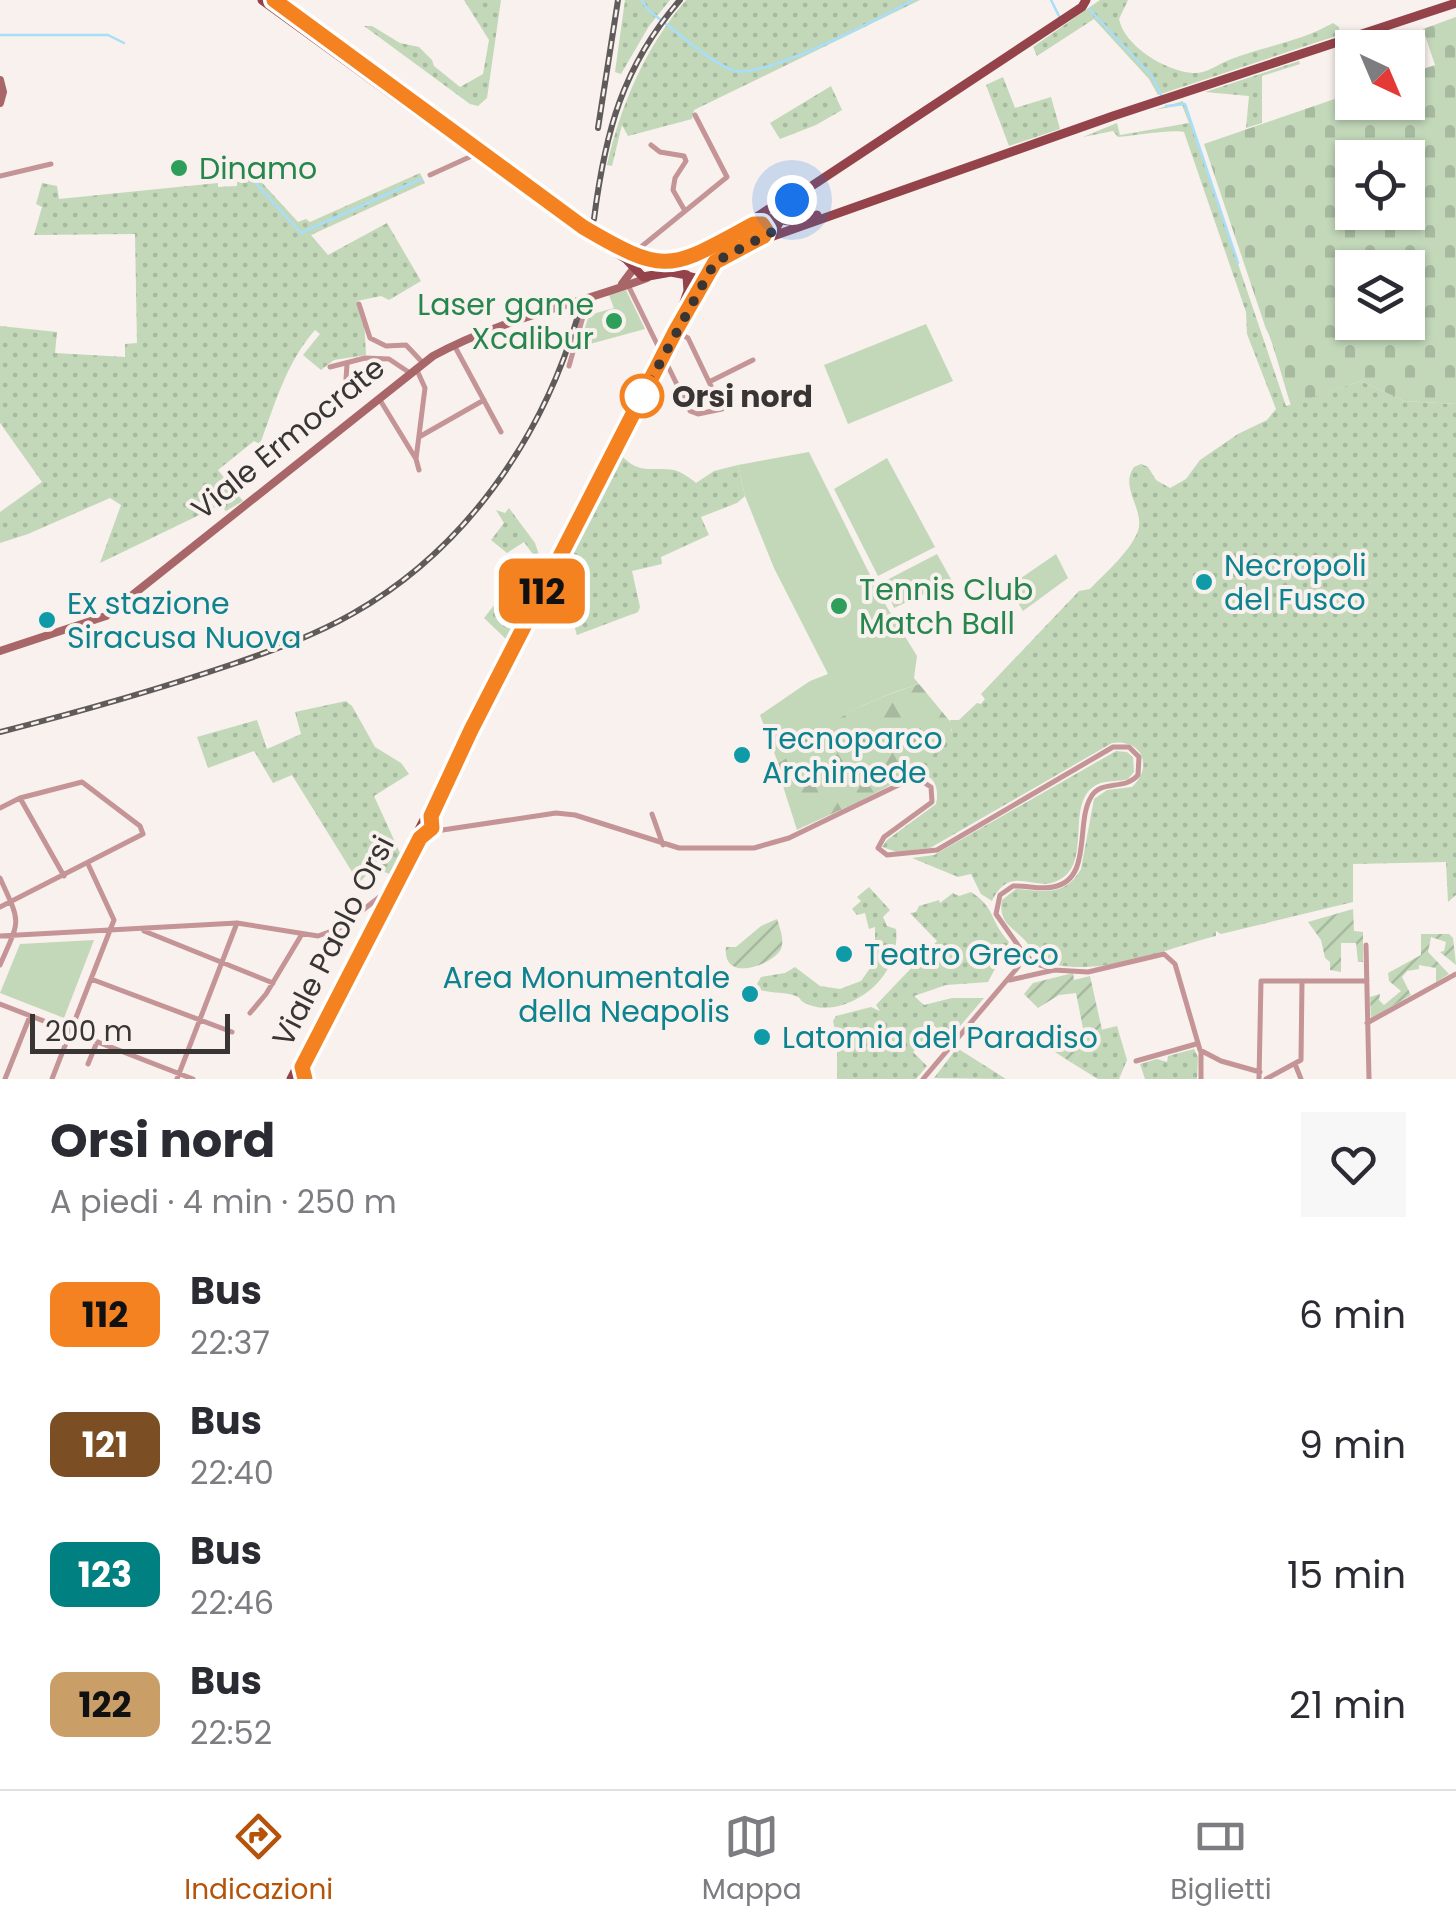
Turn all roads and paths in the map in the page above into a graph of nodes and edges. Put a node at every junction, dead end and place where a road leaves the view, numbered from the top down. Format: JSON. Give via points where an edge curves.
{"nodes":[{"id":1,"x":262,"y":0,"type":"edge"},
{"id":2,"x":274,"y":0,"type":"edge"},
{"id":3,"x":1086,"y":0,"type":"edge"},
{"id":4,"x":1456,"y":3,"type":"edge"},
{"id":5,"x":0,"y":80,"type":"edge"},
{"id":6,"x":0,"y":103,"type":"edge"},
{"id":7,"x":695,"y":115,"type":"dead end"},
{"id":8,"x":650,"y":146,"type":"dead end"},
{"id":9,"x":474,"y":155,"type":"junction"},
{"id":10,"x":51,"y":164,"type":"dead end"},
{"id":11,"x":430,"y":175,"type":"dead end"},
{"id":12,"x":0,"y":176,"type":"edge"},
{"id":13,"x":877,"y":198,"type":"junction"},
{"id":14,"x":684,"y":211,"type":"junction"},
{"id":15,"x":782,"y":214,"type":"junction"},
{"id":16,"x":754,"y":224,"type":"junction"},
{"id":17,"x":731,"y":236,"type":"junction"},
{"id":18,"x":764,"y":236,"type":"junction"},
{"id":19,"x":742,"y":247,"type":"junction"},
{"id":20,"x":695,"y":257,"type":"junction"},
{"id":21,"x":715,"y":262,"type":"junction"},
{"id":22,"x":642,"y":267,"type":"junction"},
{"id":23,"x":687,"y":276,"type":"junction"},
{"id":24,"x":624,"y":285,"type":"junction"},
{"id":25,"x":588,"y":296,"type":"junction"},
{"id":26,"x":359,"y":304,"type":"dead end"},
{"id":27,"x":675,"y":330,"type":"junction"},
{"id":28,"x":454,"y":345,"type":"junction"},
{"id":29,"x":662,"y":358,"type":"junction"},
{"id":30,"x":753,"y":360,"type":"dead end"},
{"id":31,"x":347,"y":364,"type":"junction"},
{"id":32,"x":569,"y":366,"type":"dead end"},
{"id":33,"x":330,"y":367,"type":"dead end"},
{"id":34,"x":416,"y":368,"type":"junction"},
{"id":35,"x":346,"y":380,"type":"dead end"},
{"id":36,"x":709,"y":382,"type":"junction"},
{"id":37,"x":379,"y":398,"type":"junction"},
{"id":38,"x":484,"y":400,"type":"junction"},
{"id":39,"x":502,"y":432,"type":"dead end"},
{"id":40,"x":419,"y":437,"type":"junction"},
{"id":41,"x":416,"y":459,"type":"junction"},
{"id":42,"x":418,"y":470,"type":"dead end"},
{"id":43,"x":0,"y":650,"type":"edge"},
{"id":44,"x":20,"y":798,"type":"junction"},
{"id":45,"x":0,"y":808,"type":"edge"},
{"id":46,"x":652,"y":814,"type":"dead end"},
{"id":47,"x":426,"y":826,"type":"junction"},
{"id":48,"x":663,"y":845,"type":"junction"},
{"id":49,"x":88,"y":864,"type":"junction"},
{"id":50,"x":64,"y":876,"type":"junction"},
{"id":51,"x":0,"y":878,"type":"edge"},
{"id":52,"x":388,"y":889,"type":"junction"},
{"id":53,"x":11,"y":903,"type":"junction"},
{"id":54,"x":0,"y":907,"type":"edge"},
{"id":55,"x":114,"y":920,"type":"junction"},
{"id":56,"x":237,"y":923,"type":"junction"},
{"id":57,"x":110,"y":929,"type":"junction"},
{"id":58,"x":122,"y":929,"type":"junction"},
{"id":59,"x":141,"y":930,"type":"junction"},
{"id":60,"x":302,"y":934,"type":"junction"},
{"id":61,"x":13,"y":935,"type":"junction"},
{"id":62,"x":0,"y":936,"type":"edge"},
{"id":63,"x":1366,"y":945,"type":"dead end"},
{"id":64,"x":1022,"y":951,"type":"junction"},
{"id":65,"x":222,"y":962,"type":"junction"},
{"id":66,"x":0,"y":965,"type":"edge"},
{"id":67,"x":1054,"y":970,"type":"junction"},
{"id":68,"x":1456,"y":974,"type":"edge"},
{"id":69,"x":91,"y":979,"type":"junction"},
{"id":70,"x":1010,"y":980,"type":"junction"},
{"id":71,"x":1367,"y":980,"type":"junction"},
{"id":72,"x":1302,"y":981,"type":"junction"},
{"id":73,"x":273,"y":983,"type":"junction"},
{"id":74,"x":0,"y":1004,"type":"edge"},
{"id":75,"x":250,"y":1013,"type":"dead end"},
{"id":76,"x":30,"y":1016,"type":"junction"},
{"id":77,"x":200,"y":1020,"type":"junction"},
{"id":78,"x":1367,"y":1023,"type":"junction"},
{"id":79,"x":70,"y":1032,"type":"junction"},
{"id":80,"x":232,"y":1032,"type":"dead end"},
{"id":81,"x":96,"y":1042,"type":"junction"},
{"id":82,"x":1198,"y":1047,"type":"junction"},
{"id":83,"x":1136,"y":1061,"type":"dead end"},
{"id":84,"x":1298,"y":1062,"type":"junction"},
{"id":85,"x":88,"y":1064,"type":"dead end"},
{"id":86,"x":178,"y":1076,"type":"edge"},
{"id":87,"x":298,"y":1077,"type":"edge"},
{"id":88,"x":1262,"y":1077,"type":"edge"},
{"id":89,"x":5,"y":1079,"type":"edge"},
{"id":90,"x":52,"y":1079,"type":"edge"},
{"id":91,"x":193,"y":1079,"type":"edge"},
{"id":92,"x":923,"y":1079,"type":"edge"},
{"id":93,"x":1200,"y":1079,"type":"edge"},
{"id":94,"x":1302,"y":1079,"type":"edge"},
{"id":95,"x":1369,"y":1079,"type":"edge"}],
"edges":[{"from":1,"to":9,"type":"main road"},
{"from":2,"to":22,"type":"main road"},
{"from":3,"to":15,"type":"main road","via":[[829,173]]},
{"from":4,"to":13,"type":"main road"},
{"from":5,"to":6,"type":"main road"},
{"from":7,"to":14,"type":"street","via":[[727,177]]},
{"from":8,"to":14,"type":"street","via":[[684,156],[672,190]]},
{"from":9,"to":11,"type":"street"},
{"from":9,"to":22,"type":"main road"},
{"from":10,"to":12,"type":"street"},
{"from":13,"to":15,"type":"main road","via":[[796,222]]},
{"from":13,"to":19,"type":"main road"},
{"from":14,"to":22,"type":"street"},
{"from":15,"to":16,"type":"main road"},
{"from":15,"to":17,"type":"main road"},
{"from":15,"to":18,"type":"main road"},
{"from":16,"to":17,"type":"main road"},
{"from":16,"to":18,"type":"main road","via":[[766,227]]},
{"from":17,"to":20,"type":"main road"},
{"from":18,"to":19,"type":"main road"},
{"from":19,"to":21,"type":"main road"},
{"from":20,"to":22,"type":"main road"},
{"from":20,"to":23,"type":"main road","via":[[685,266]]},
{"from":21,"to":23,"type":"main road","via":[[699,279]]},
{"from":21,"to":27,"type":"main road"},
{"from":22,"to":23,"type":"main road"},
{"from":22,"to":24,"type":"main road"},
{"from":22,"to":24,"type":"main road","name":"Viale Ermocrate"},
{"from":23,"to":27,"type":"main road"},
{"from":24,"to":25,"type":"main road","name":"Viale Ermocrate"},
{"from":24,"to":29,"type":"street"},
{"from":25,"to":28,"type":"main road","name":"Viale Ermocrate"},
{"from":25,"to":32,"type":"street"},
{"from":26,"to":34,"type":"street","via":[[370,338],[406,345]]},
{"from":27,"to":29,"type":"main road"},
{"from":27,"to":36,"type":"street","via":[[688,338]]},
{"from":28,"to":34,"type":"main road","name":"Viale Ermocrate"},
{"from":28,"to":38,"type":"street"},
{"from":29,"to":36,"type":"street","via":[[690,411],[722,409]]},
{"from":29,"to":47,"type":"main road"},
{"from":30,"to":36,"type":"street"},
{"from":31,"to":33,"type":"street"},
{"from":31,"to":34,"type":"street","via":[[390,358]]},
{"from":31,"to":35,"type":"street"},
{"from":34,"to":37,"type":"main road","name":"Viale Ermocrate"},
{"from":34,"to":40,"type":"street","via":[[425,388]]},
{"from":37,"to":41,"type":"street"},
{"from":37,"to":43,"type":"main road","name":"Viale Ermocrate","via":[[106,616]]},
{"from":38,"to":39,"type":"street"},
{"from":38,"to":40,"type":"street"},
{"from":40,"to":41,"type":"street"},
{"from":41,"to":42,"type":"street"},
{"from":44,"to":45,"type":"street"},
{"from":44,"to":49,"type":"street","via":[[82,782],[140,826],[143,834]]},
{"from":44,"to":50,"type":"street"},
{"from":46,"to":48,"type":"street"},
{"from":47,"to":48,"type":"street","via":[[448,831],[556,813]]},
{"from":47,"to":52,"type":"main road","name":"Viale Paolo Orsi"},
{"from":47,"to":87,"type":"main road","name":"Viale Paolo Orsi"},
{"from":48,"to":64,"type":"street","via":[[769,845],[915,778],[931,787],[932,802],[878,848],[887,855],[927,853],[1114,746],[1129,747],[1139,757],[1138,775],[1092,794],[1071,877],[1052,888],[1013,886],[1000,895],[996,914]]},
{"from":49,"to":50,"type":"street"},
{"from":49,"to":55,"type":"street"},
{"from":50,"to":53,"type":"street"},
{"from":51,"to":53,"type":"street"},
{"from":52,"to":60,"type":"street","via":[[340,928]]},
{"from":52,"to":87,"type":"main road","name":"Viale Paolo Orsi"},
{"from":53,"to":54,"type":"street"},
{"from":53,"to":61,"type":"street","via":[[18,915]]},
{"from":55,"to":57,"type":"street"},
{"from":55,"to":58,"type":"street"},
{"from":56,"to":59,"type":"street"},
{"from":56,"to":60,"type":"street"},
{"from":56,"to":65,"type":"street"},
{"from":57,"to":58,"type":"street"},
{"from":57,"to":61,"type":"street"},
{"from":57,"to":69,"type":"street"},
{"from":58,"to":59,"type":"street"},
{"from":59,"to":65,"type":"street"},
{"from":60,"to":73,"type":"street"},
{"from":61,"to":62,"type":"street"},
{"from":61,"to":66,"type":"street"},
{"from":63,"to":71,"type":"street"},
{"from":64,"to":67,"type":"street"},
{"from":64,"to":70,"type":"street"},
{"from":65,"to":73,"type":"street"},
{"from":65,"to":77,"type":"street"},
{"from":67,"to":70,"type":"street"},
{"from":67,"to":82,"type":"street","via":[[1088,972],[1167,955]]},
{"from":68,"to":78,"type":"street"},
{"from":69,"to":77,"type":"street"},
{"from":69,"to":79,"type":"street"},
{"from":70,"to":92,"type":"street"},
{"from":71,"to":72,"type":"street"},
{"from":71,"to":78,"type":"street"},
{"from":72,"to":84,"type":"street"},
{"from":72,"to":88,"type":"street","via":[[1261,981]]},
{"from":73,"to":75,"type":"street"},
{"from":74,"to":76,"type":"street"},
{"from":76,"to":79,"type":"street"},
{"from":76,"to":89,"type":"street"},
{"from":77,"to":80,"type":"street"},
{"from":77,"to":86,"type":"street"},
{"from":78,"to":95,"type":"street"},
{"from":79,"to":81,"type":"street"},
{"from":79,"to":90,"type":"street"},
{"from":81,"to":85,"type":"street"},
{"from":81,"to":86,"type":"street"},
{"from":82,"to":83,"type":"street"},
{"from":82,"to":88,"type":"street"},
{"from":82,"to":93,"type":"street"},
{"from":84,"to":88,"type":"street"},
{"from":84,"to":94,"type":"street"},
{"from":86,"to":91,"type":"street"}]}
